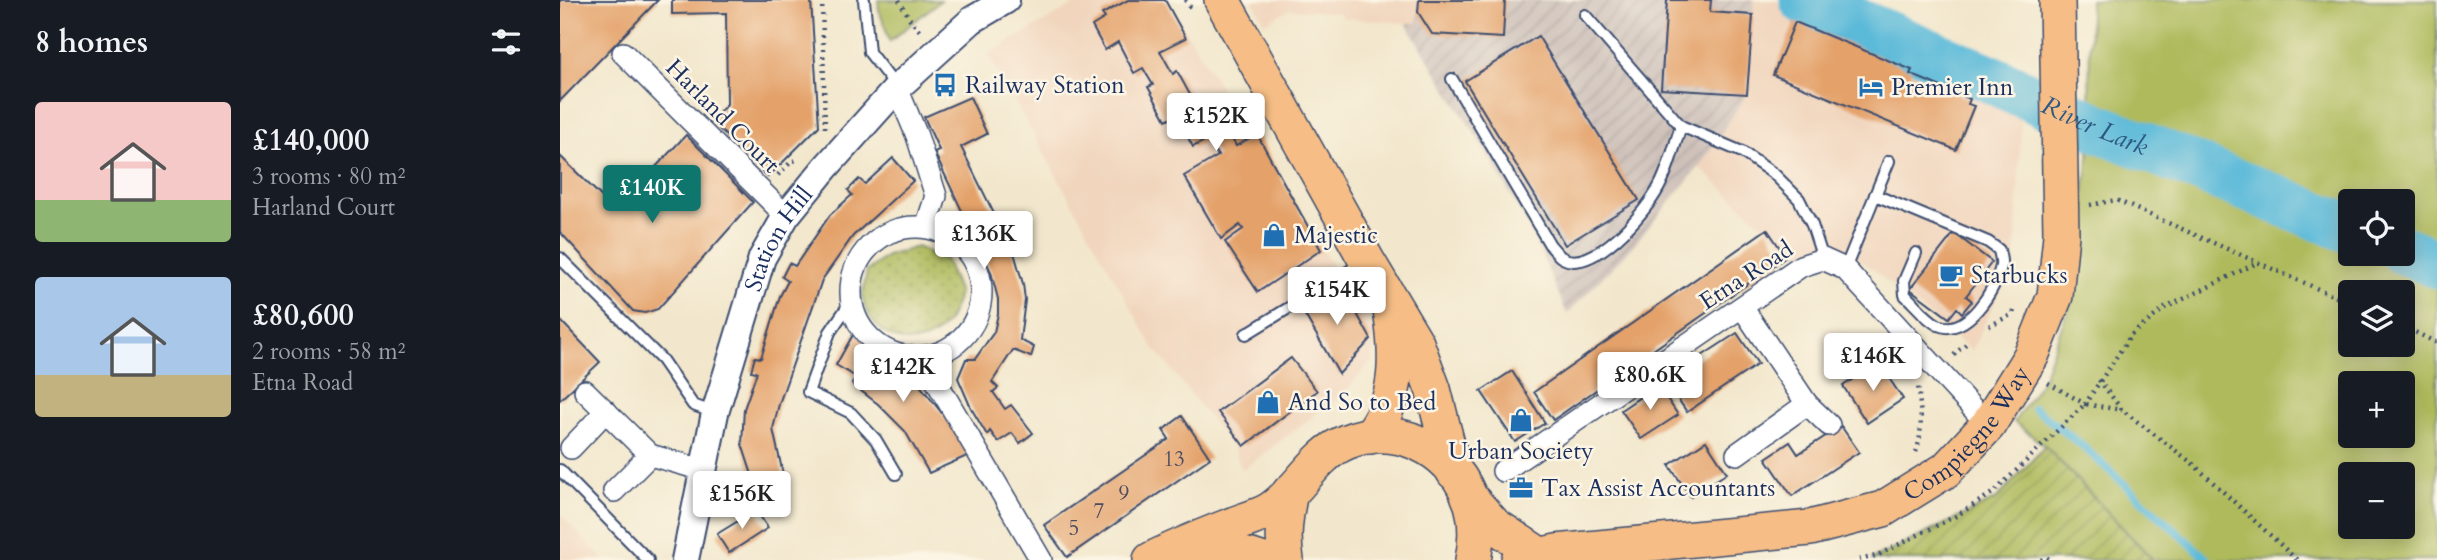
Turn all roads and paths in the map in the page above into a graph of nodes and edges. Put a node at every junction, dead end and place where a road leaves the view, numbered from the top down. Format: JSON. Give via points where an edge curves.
{"nodes":[{"id":1,"x":822,"y":0,"type":"edge"},
{"id":2,"x":864,"y":0,"type":"edge"},
{"id":3,"x":899,"y":0,"type":"edge"},
{"id":4,"x":1006,"y":0,"type":"edge"},
{"id":5,"x":1222,"y":0,"type":"edge"},
{"id":6,"x":2057,"y":0,"type":"edge"},
{"id":7,"x":1585,"y":15,"type":"dead end"},
{"id":8,"x":921,"y":32,"type":"dead end"},
{"id":9,"x":623,"y":53,"type":"dead end"},
{"id":10,"x":1452,"y":79,"type":"dead end"},
{"id":11,"x":897,"y":88,"type":"junction"},
{"id":12,"x":1681,"y":126,"type":"junction"},
{"id":13,"x":825,"y":133,"type":"dead end"},
{"id":14,"x":1889,"y":161,"type":"dead end"},
{"id":15,"x":1875,"y":195,"type":"junction"},
{"id":16,"x":2091,"y":205,"type":"dead end"},
{"id":17,"x":786,"y":216,"type":"junction"},
{"id":18,"x":926,"y":227,"type":"junction"},
{"id":19,"x":1916,"y":253,"type":"dead end"},
{"id":20,"x":560,"y":258,"type":"edge"},
{"id":21,"x":1823,"y":259,"type":"junction"},
{"id":22,"x":1367,"y":261,"type":"junction"},
{"id":23,"x":2257,"y":262,"type":"junction"},
{"id":24,"x":1845,"y":269,"type":"junction"},
{"id":25,"x":2338,"y":298,"type":"edge"},
{"id":26,"x":852,"y":300,"type":"junction"},
{"id":27,"x":1390,"y":300,"type":"junction"},
{"id":28,"x":2017,"y":303,"type":"dead end"},
{"id":29,"x":1742,"y":307,"type":"junction"},
{"id":30,"x":1982,"y":331,"type":"dead end"},
{"id":31,"x":2415,"y":332,"type":"edge"},
{"id":32,"x":1246,"y":334,"type":"dead end"},
{"id":33,"x":1971,"y":338,"type":"dead end"},
{"id":34,"x":2437,"y":342,"type":"edge"},
{"id":35,"x":922,"y":357,"type":"junction"},
{"id":36,"x":1939,"y":370,"type":"junction"},
{"id":37,"x":2042,"y":380,"type":"dead end"},
{"id":38,"x":2099,"y":380,"type":"junction"},
{"id":39,"x":585,"y":391,"type":"dead end"},
{"id":40,"x":1807,"y":404,"type":"junction"},
{"id":41,"x":2085,"y":404,"type":"junction"},
{"id":42,"x":2122,"y":410,"type":"junction"},
{"id":43,"x":606,"y":411,"type":"junction"},
{"id":44,"x":715,"y":413,"type":"junction"},
{"id":45,"x":1829,"y":425,"type":"dead end"},
{"id":46,"x":1988,"y":425,"type":"junction"},
{"id":47,"x":1370,"y":436,"type":"junction"},
{"id":48,"x":570,"y":448,"type":"dead end"},
{"id":49,"x":1737,"y":454,"type":"dead end"},
{"id":50,"x":650,"y":455,"type":"junction"},
{"id":51,"x":1914,"y":455,"type":"dead end"},
{"id":52,"x":560,"y":470,"type":"edge"},
{"id":53,"x":703,"y":470,"type":"junction"},
{"id":54,"x":1503,"y":471,"type":"dead end"},
{"id":55,"x":896,"y":474,"type":"dead end"},
{"id":56,"x":1461,"y":484,"type":"junction"},
{"id":57,"x":614,"y":491,"type":"dead end"},
{"id":58,"x":1290,"y":492,"type":"junction"},
{"id":59,"x":1529,"y":557,"type":"edge"},
{"id":60,"x":1154,"y":559,"type":"edge"},
{"id":61,"x":649,"y":560,"type":"edge"},
{"id":62,"x":685,"y":560,"type":"edge"},
{"id":63,"x":1041,"y":560,"type":"edge"},
{"id":64,"x":1261,"y":560,"type":"edge"},
{"id":65,"x":1286,"y":560,"type":"edge"},
{"id":66,"x":1473,"y":560,"type":"edge"},
{"id":67,"x":1859,"y":560,"type":"edge"},
{"id":68,"x":2041,"y":560,"type":"edge"},
{"id":69,"x":2051,"y":560,"type":"edge"},
{"id":70,"x":2297,"y":560,"type":"edge"}],
"edges":[{"from":1,"to":13,"type":"path"},
{"from":2,"to":11,"type":"lane","via":[[869,52]]},
{"from":3,"to":8,"type":"path"},
{"from":4,"to":11,"type":"street","name":"Station Hill","via":[[972,20]]},
{"from":5,"to":22,"type":"main road"},
{"from":6,"to":46,"type":"main road","name":"Compiegne Way","via":[[2061,235],[2055,296],[2031,356]]},
{"from":7,"to":12,"type":"lane"},
{"from":9,"to":17,"type":"street","name":"Harland Court"},
{"from":10,"to":12,"type":"lane","via":[[1561,258],[1577,261],[1604,249],[1639,218],[1660,187]]},
{"from":11,"to":17,"type":"street","name":"Station Hill"},
{"from":11,"to":18,"type":"street","via":[[936,196]]},
{"from":12,"to":21,"type":"lane","via":[[1742,152],[1774,174],[1799,199]]},
{"from":14,"to":15,"type":"lane"},
{"from":15,"to":19,"type":"lane","via":[[1988,242],[1999,250],[2002,263],[1980,307],[1960,326],[1951,327],[1938,325],[1905,295],[1904,281]]},
{"from":15,"to":24,"type":"lane"},
{"from":16,"to":23,"type":"path","via":[[2116,200]]},
{"from":17,"to":44,"type":"street","name":"Station Hill","via":[[762,258]]},
{"from":18,"to":26,"type":"street","via":[[888,233],[870,246],[852,278]]},
{"from":18,"to":35,"type":"street","via":[[957,240],[972,257],[981,298],[967,332],[950,348]]},
{"from":20,"to":44,"type":"lane","via":[[662,360],[694,405]]},
{"from":21,"to":24,"type":"street","name":"Etna Road"},
{"from":21,"to":29,"type":"street","name":"Etna Road","via":[[1801,266]]},
{"from":22,"to":27,"type":"main road"},
{"from":22,"to":32,"type":"lane"},
{"from":23,"to":25,"type":"path"},
{"from":23,"to":38,"type":"path","via":[[2165,308],[2131,335]]},
{"from":24,"to":36,"type":"street","name":"Etna Road"},
{"from":26,"to":35,"type":"street","via":[[865,332],[878,345]]},
{"from":26,"to":55,"type":"lane","via":[[830,332],[808,392],[851,413],[876,440]]},
{"from":27,"to":47,"type":"main road","via":[[1395,384],[1382,421]]},
{"from":27,"to":56,"type":"main road","via":[[1425,366]]},
{"from":28,"to":30,"type":"path","via":[[2012,314]]},
{"from":29,"to":40,"type":"street"},
{"from":29,"to":54,"type":"street","name":"Etna Road"},
{"from":31,"to":34,"type":"path"},
{"from":33,"to":36,"type":"path"},
{"from":35,"to":63,"type":"street"},
{"from":36,"to":46,"type":"street","name":"Etna Road"},
{"from":36,"to":51,"type":"path","via":[[1917,385],[1920,432]]},
{"from":37,"to":41,"type":"path"},
{"from":38,"to":41,"type":"path"},
{"from":38,"to":42,"type":"path"},
{"from":39,"to":43,"type":"street"},
{"from":40,"to":45,"type":"street"},
{"from":40,"to":49,"type":"street"},
{"from":41,"to":42,"type":"path"},
{"from":41,"to":67,"type":"path","via":[[1994,492],[1956,516]]},
{"from":42,"to":70,"type":"path","via":[[2192,463]]},
{"from":43,"to":48,"type":"street"},
{"from":43,"to":50,"type":"street"},
{"from":44,"to":53,"type":"street","name":"Station Hill"},
{"from":46,"to":59,"type":"main road","name":"Compiegne Way","via":[[1946,470],[1883,509],[1810,528]]},
{"from":47,"to":56,"type":"main road","name":"Compiegne Way","via":[[1393,434],[1436,452]]},
{"from":47,"to":58,"type":"main road","via":[[1344,443],[1315,463]]},
{"from":50,"to":53,"type":"street"},
{"from":50,"to":57,"type":"street"},
{"from":52,"to":61,"type":"lane"},
{"from":53,"to":62,"type":"street","name":"Station Hill"},
{"from":56,"to":59,"type":"main road","name":"Compiegne Way","via":[[1494,525]]},
{"from":56,"to":66,"type":"main road","via":[[1476,529]]},
{"from":58,"to":60,"type":"main road","via":[[1270,510]]},
{"from":58,"to":65,"type":"main road","via":[[1284,520]]},
{"from":60,"to":64,"type":"main road","via":[[1213,551]]},
{"from":68,"to":69,"type":"path"}]}
